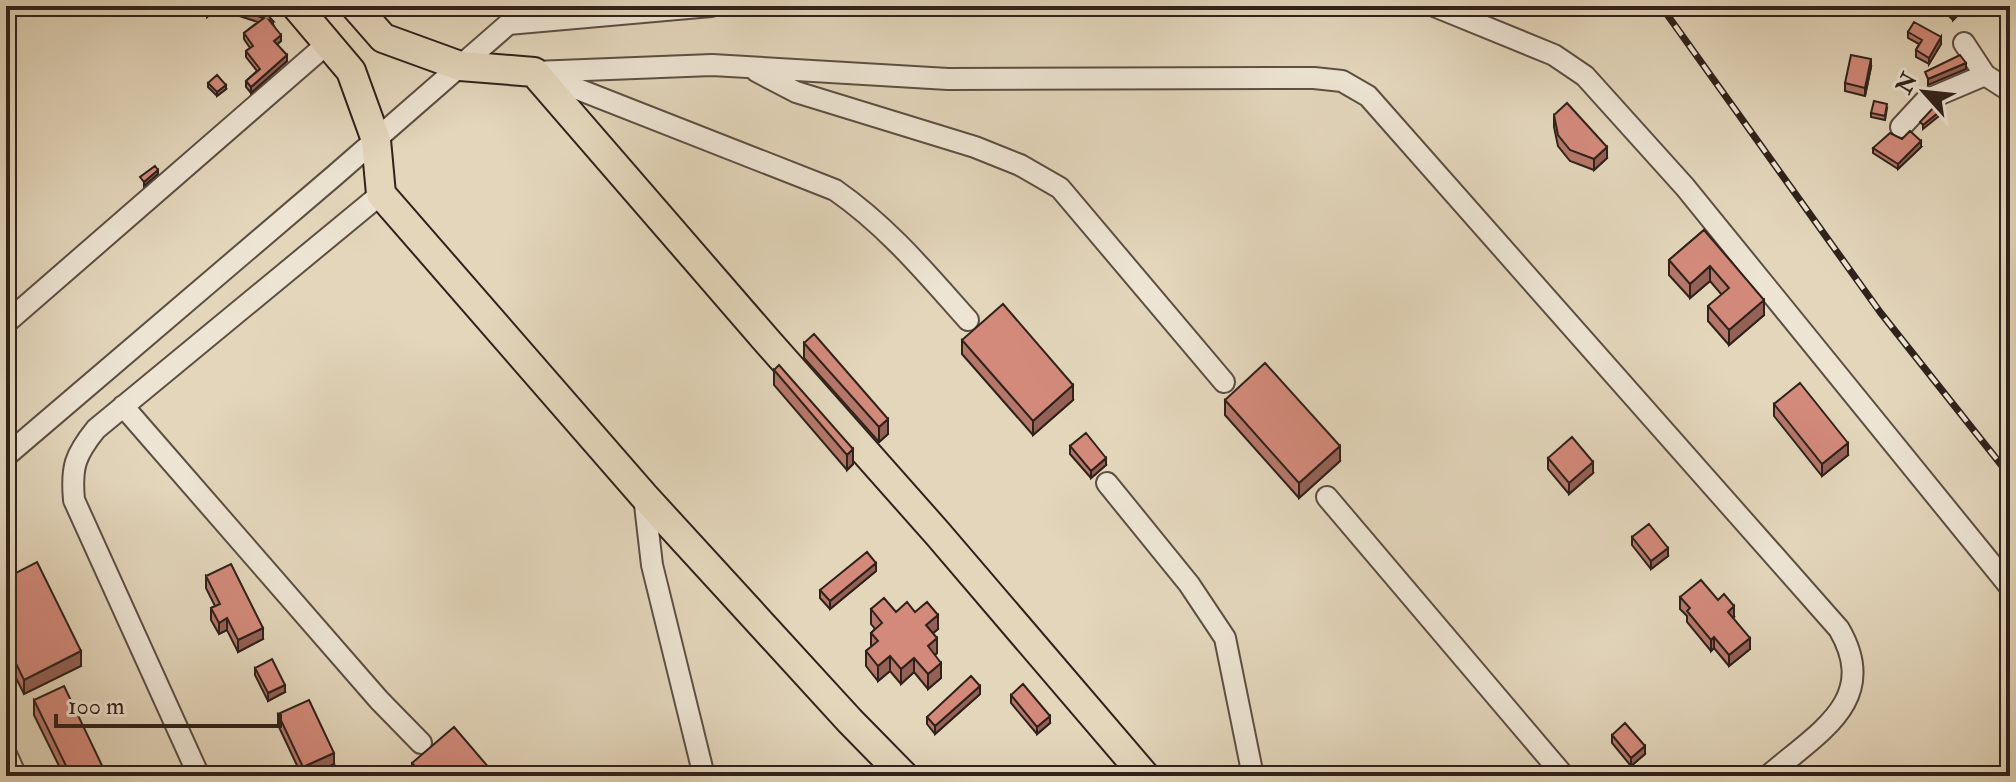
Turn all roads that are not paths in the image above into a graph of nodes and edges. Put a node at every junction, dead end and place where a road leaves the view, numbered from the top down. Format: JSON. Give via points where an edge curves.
{"nodes":[{"id":1,"x":296,"y":6,"type":"edge"},
{"id":2,"x":355,"y":6,"type":"edge"},
{"id":3,"x":529,"y":6,"type":"edge"},
{"id":4,"x":711,"y":6,"type":"edge"},
{"id":5,"x":1434,"y":6,"type":"edge"},
{"id":6,"x":508,"y":24,"type":"junction"},
{"id":7,"x":328,"y":43,"type":"junction"},
{"id":8,"x":1964,"y":43,"type":"dead end"},
{"id":9,"x":460,"y":66,"type":"junction"},
{"id":10,"x":749,"y":68,"type":"junction"},
{"id":11,"x":534,"y":72,"type":"junction"},
{"id":12,"x":1985,"y":75,"type":"junction"},
{"id":13,"x":2010,"y":91,"type":"edge"},
{"id":14,"x":1901,"y":127,"type":"dead end"},
{"id":15,"x":376,"y":140,"type":"junction"},
{"id":16,"x":381,"y":194,"type":"junction"},
{"id":17,"x":968,"y":320,"type":"dead end"},
{"id":18,"x":6,"y":323,"type":"edge"},
{"id":19,"x":1224,"y":382,"type":"dead end"},
{"id":20,"x":123,"y":406,"type":"junction"},
{"id":21,"x":6,"y":456,"type":"edge"},
{"id":22,"x":1107,"y":483,"type":"dead end"},
{"id":23,"x":644,"y":496,"type":"junction"},
{"id":24,"x":1327,"y":497,"type":"dead end"},
{"id":25,"x":2010,"y":587,"type":"edge"},
{"id":26,"x":421,"y":743,"type":"dead end"},
{"id":27,"x":6,"y":754,"type":"edge"},
{"id":28,"x":16,"y":776,"type":"edge"},
{"id":29,"x":199,"y":776,"type":"edge"},
{"id":30,"x":704,"y":776,"type":"edge"},
{"id":31,"x":904,"y":776,"type":"edge"},
{"id":32,"x":1145,"y":776,"type":"edge"},
{"id":33,"x":1253,"y":776,"type":"edge"},
{"id":34,"x":1564,"y":776,"type":"edge"},
{"id":35,"x":1768,"y":776,"type":"edge"}],
"edges":[{"from":1,"to":7,"type":"highway"},
{"from":2,"to":9,"type":"highway","via":[[383,38]]},
{"from":3,"to":6,"type":"street"},
{"from":4,"to":6,"type":"street"},
{"from":5,"to":25,"type":"street","via":[[1554,55],[1585,76],[1685,187]]},
{"from":6,"to":9,"type":"street"},
{"from":7,"to":15,"type":"highway","via":[[351,71]]},
{"from":7,"to":18,"type":"street"},
{"from":8,"to":12,"type":"street"},
{"from":9,"to":11,"type":"highway"},
{"from":9,"to":15,"type":"street"},
{"from":10,"to":11,"type":"street"},
{"from":10,"to":19,"type":"street","via":[[796,92],[998,156],[1060,188]]},
{"from":10,"to":35,"type":"street","via":[[948,79],[1314,78],[1342,81],[1368,96],[1839,629],[1855,668],[1840,714]]},
{"from":11,"to":17,"type":"street","via":[[835,190],[894,238]]},
{"from":11,"to":32,"type":"highway"},
{"from":12,"to":13,"type":"street"},
{"from":12,"to":14,"type":"street","via":[[1926,100]]},
{"from":15,"to":16,"type":"highway"},
{"from":15,"to":21,"type":"street"},
{"from":16,"to":20,"type":"street"},
{"from":16,"to":23,"type":"highway"},
{"from":20,"to":26,"type":"street"},
{"from":20,"to":29,"type":"street","via":[[77,451],[71,476],[74,500]]},
{"from":22,"to":33,"type":"street","via":[[1189,584],[1225,638]]},
{"from":23,"to":30,"type":"street","via":[[652,565]]},
{"from":23,"to":31,"type":"highway"},
{"from":24,"to":34,"type":"street"},
{"from":27,"to":28,"type":"street"}]}
